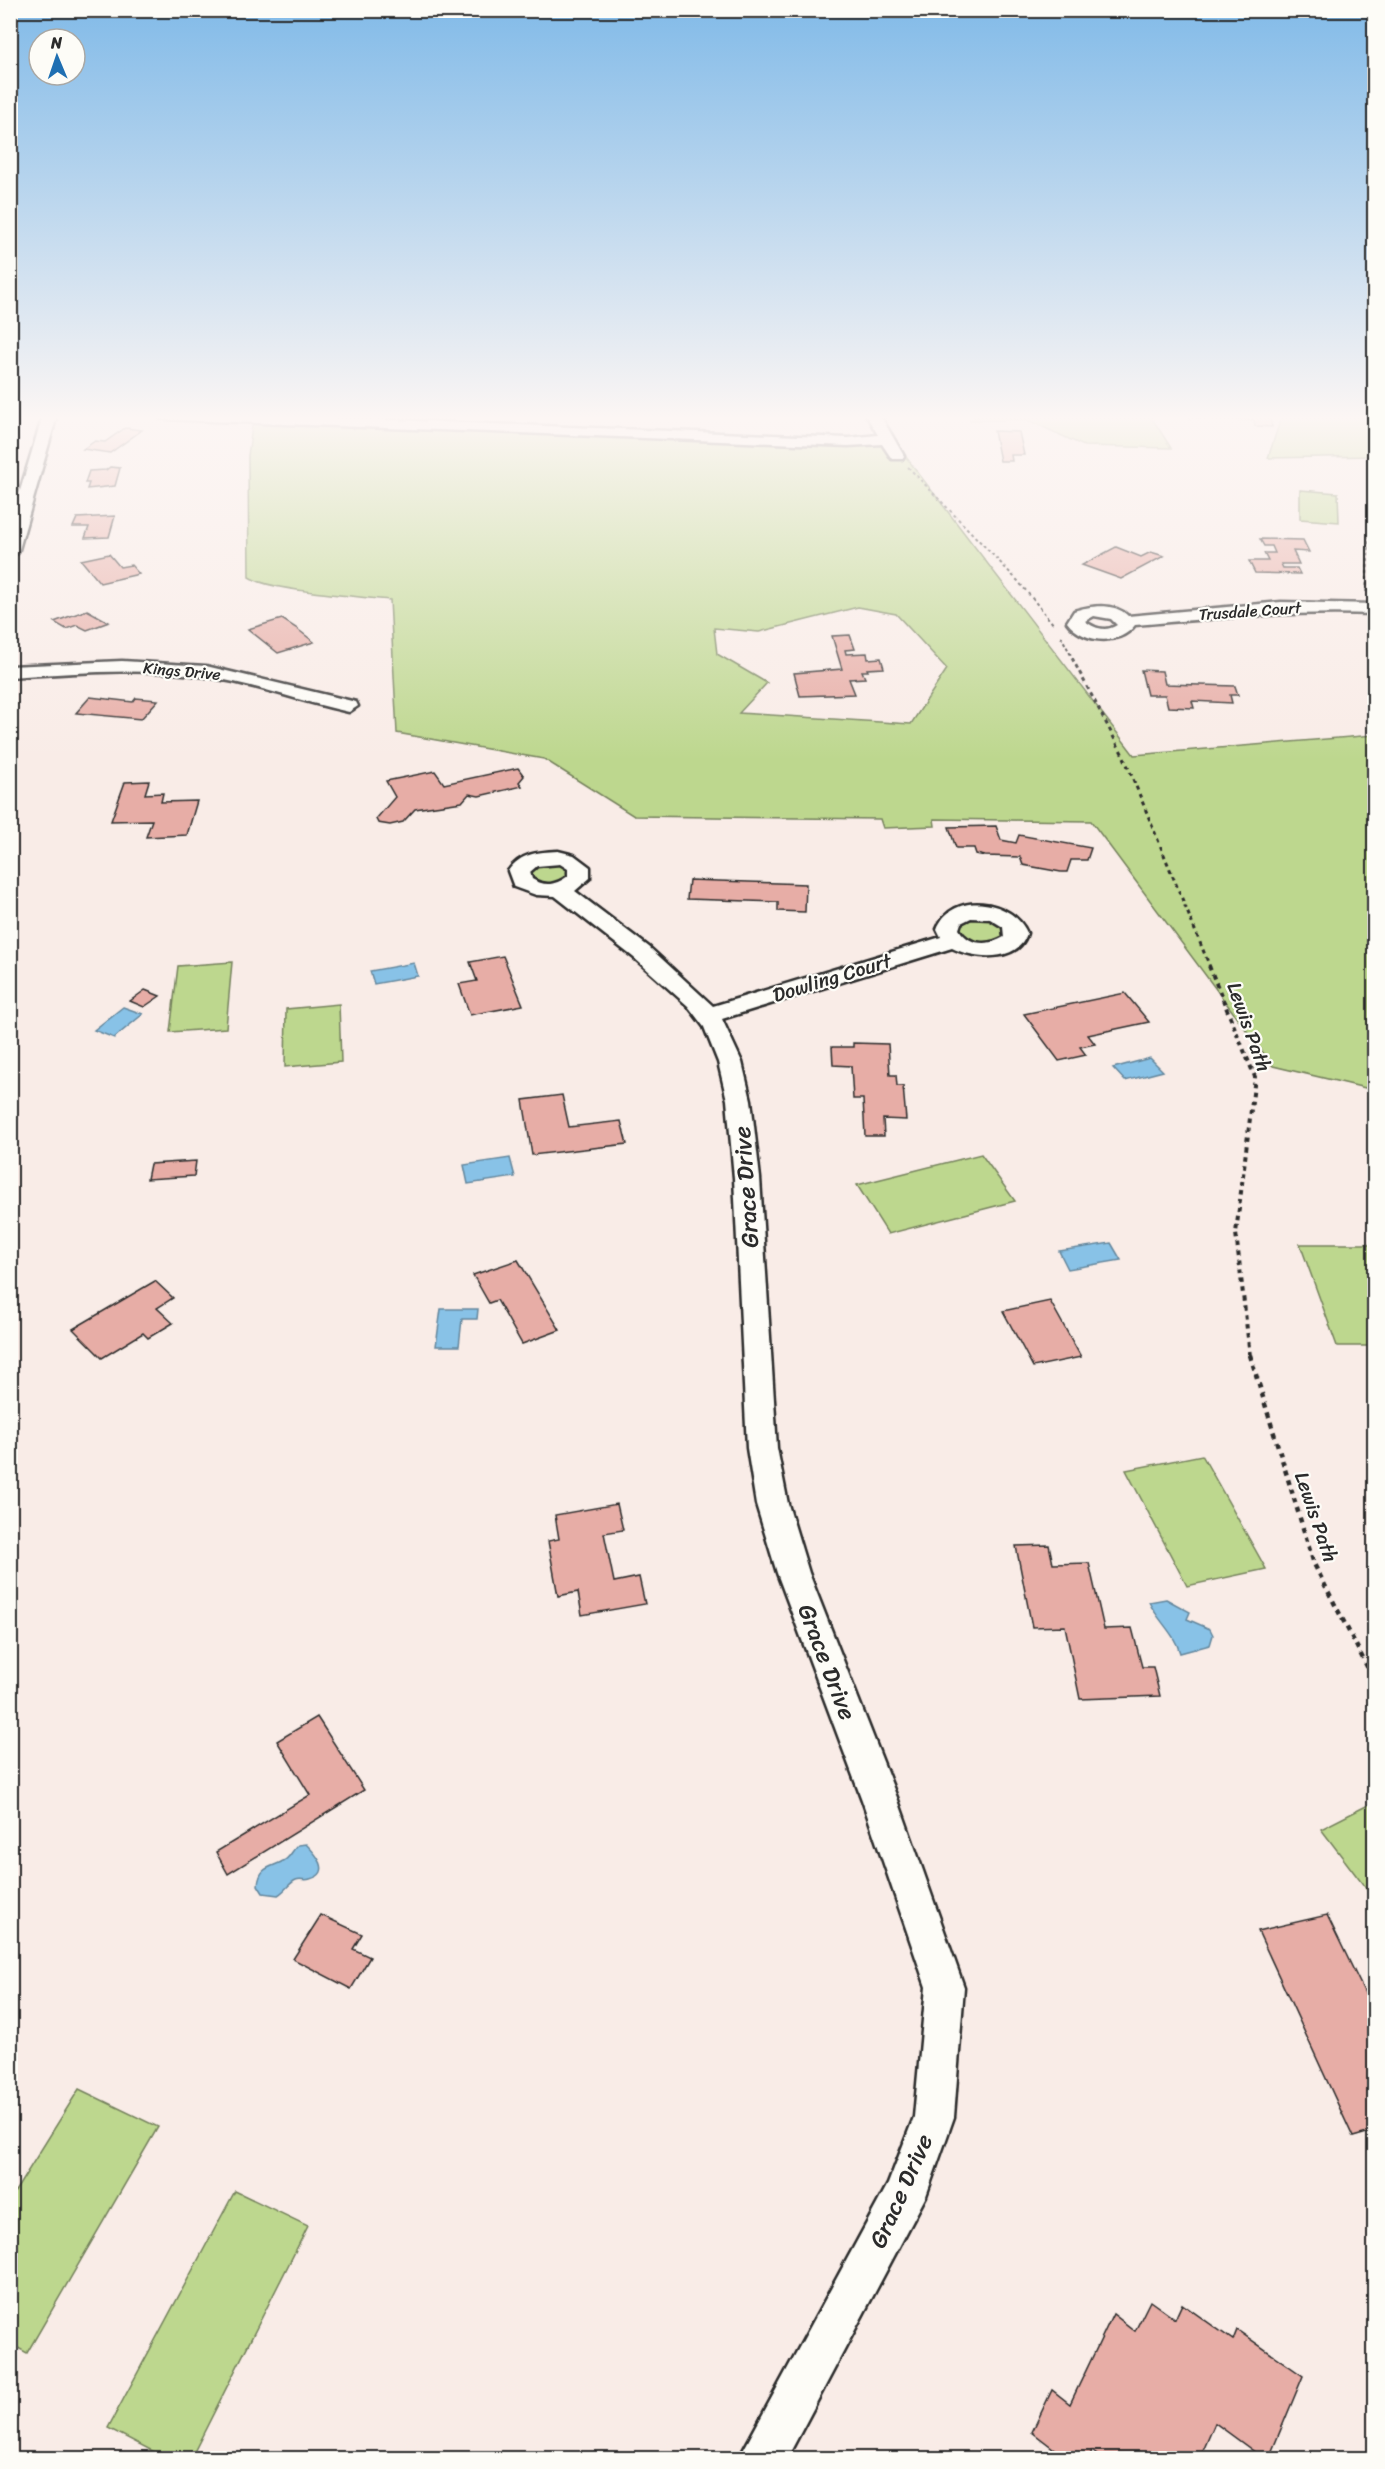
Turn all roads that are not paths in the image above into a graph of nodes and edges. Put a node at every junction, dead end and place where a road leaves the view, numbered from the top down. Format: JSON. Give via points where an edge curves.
{"nodes":[{"id":1,"x":16,"y":530,"type":"edge"},
{"id":2,"x":10,"y":552,"type":"edge"},
{"id":3,"x":1370,"y":609,"type":"edge"},
{"id":4,"x":1126,"y":621,"type":"dead end"},
{"id":5,"x":10,"y":672,"type":"edge"},
{"id":6,"x":349,"y":706,"type":"dead end"},
{"id":7,"x":560,"y":890,"type":"dead end"},
{"id":8,"x":955,"y":940,"type":"dead end"},
{"id":9,"x":709,"y":1015,"type":"junction"},
{"id":10,"x":762,"y":2458,"type":"edge"}],
"edges":[{"from":1,"to":2,"type":"street"},
{"from":3,"to":4,"type":"street","name":"Trusdale Court","via":[[1283,608]]},
{"from":5,"to":6,"type":"street","name":"Kings Drive","via":[[158,666],[207,671]]},
{"from":7,"to":9,"type":"street","name":"Grace Drive","via":[[641,952]]},
{"from":8,"to":9,"type":"street","name":"Dowling Court"},
{"from":9,"to":10,"type":"street","name":"Grace Drive","via":[[730,1062],[739,1100],[762,1448],[772,1504],[792,1573],[880,1800],[945,1987],[934,2117],[905,2196]]}]}
